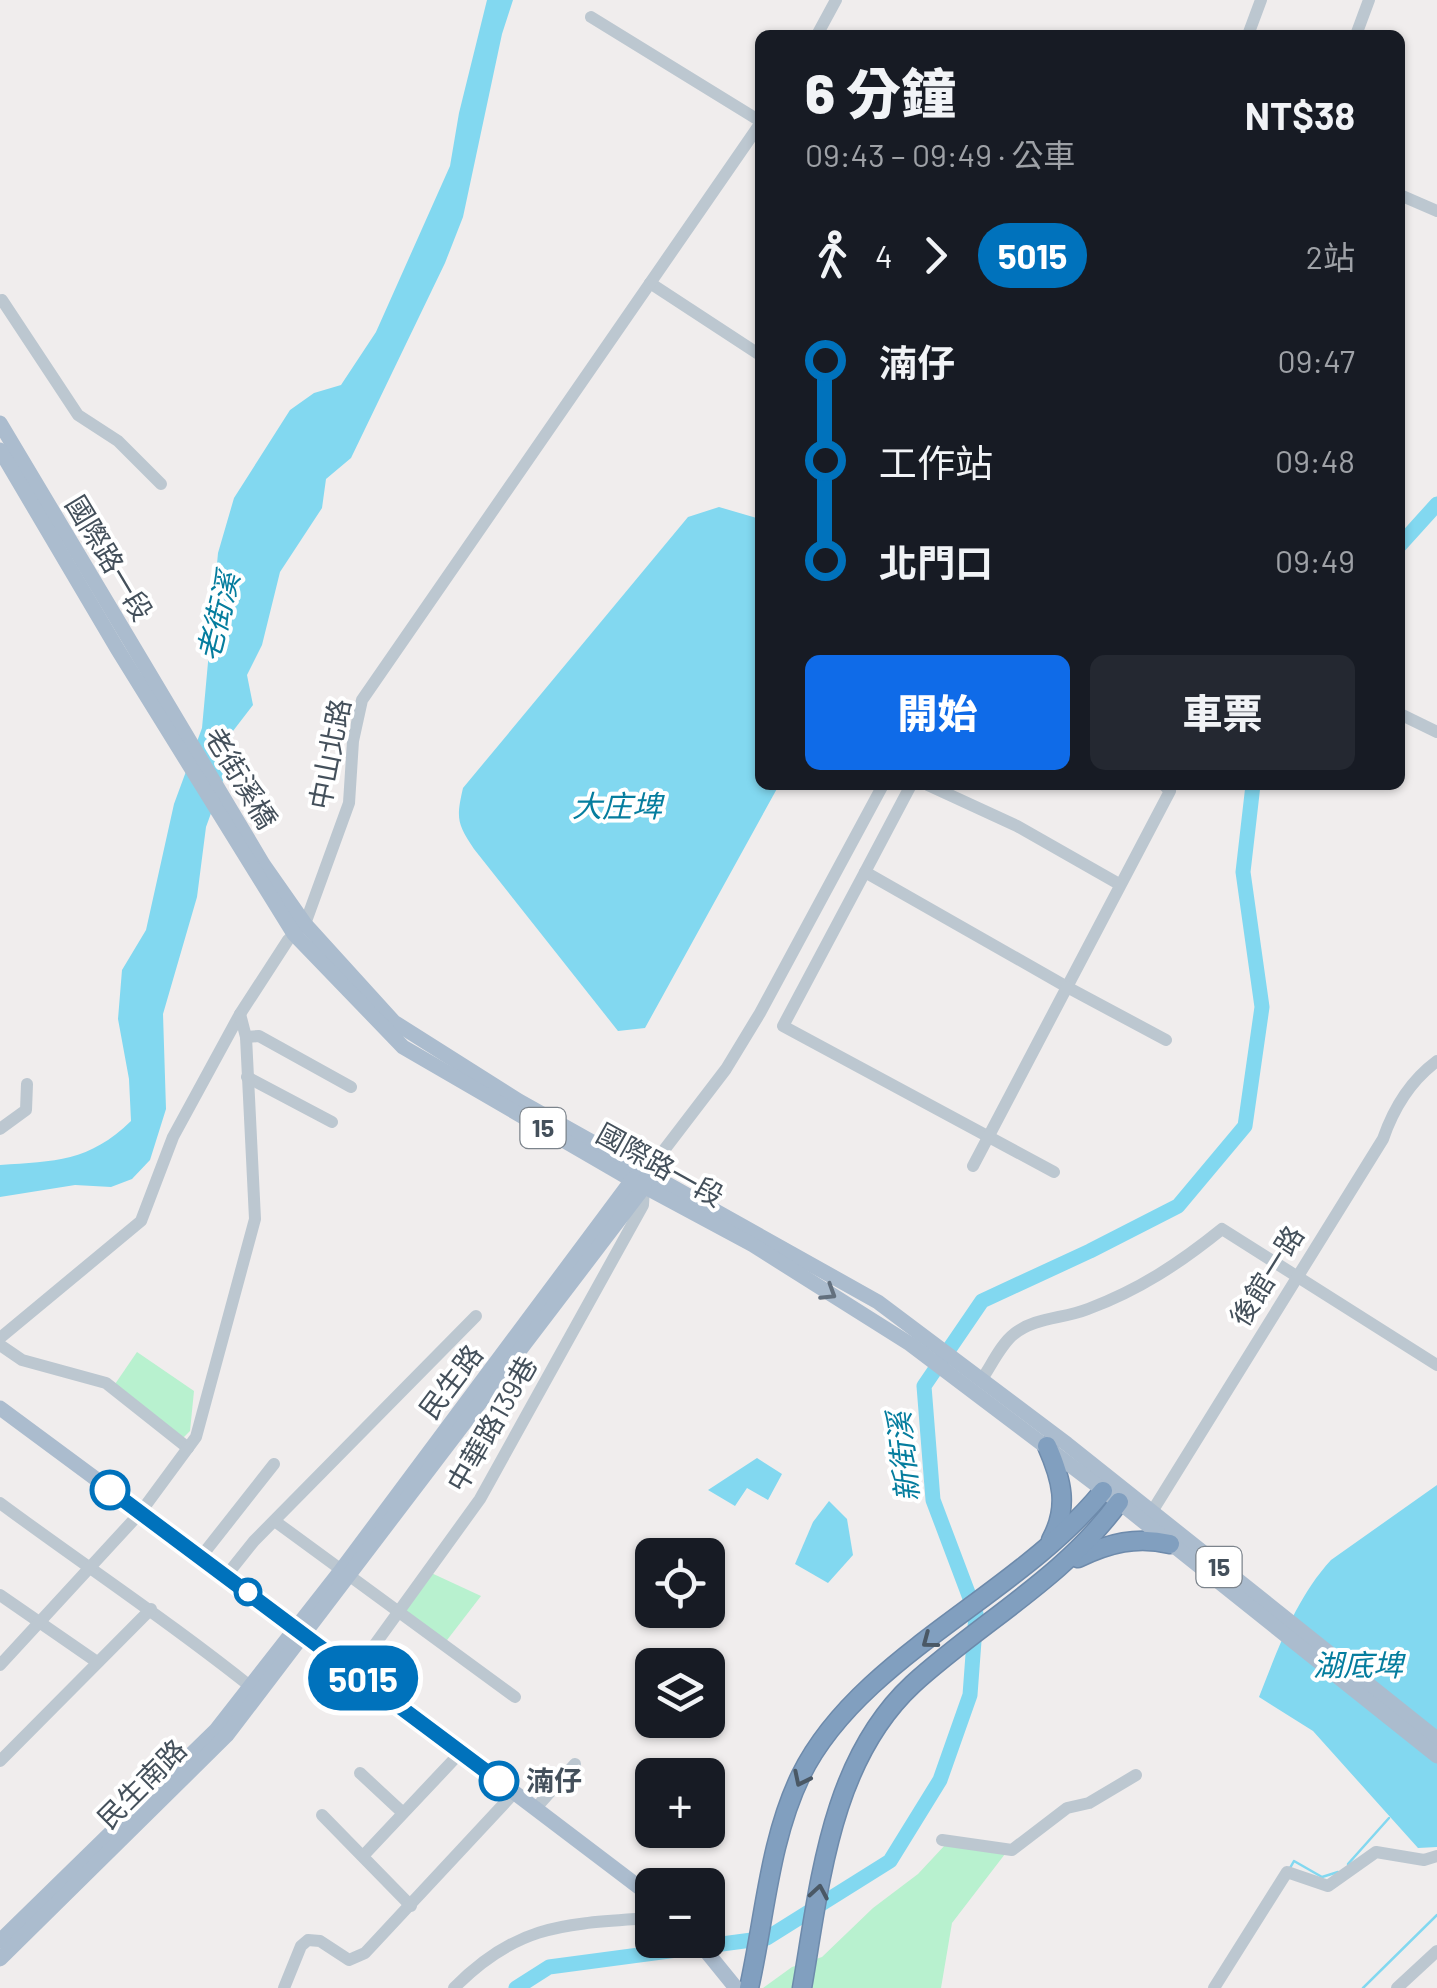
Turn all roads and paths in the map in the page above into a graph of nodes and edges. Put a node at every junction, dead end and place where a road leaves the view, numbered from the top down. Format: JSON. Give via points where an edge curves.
{"nodes":[{"id":1,"x":836,"y":0,"type":"edge"},
{"id":2,"x":1262,"y":0,"type":"edge"},
{"id":3,"x":1370,"y":0,"type":"edge"},
{"id":4,"x":591,"y":17,"type":"dead end"},
{"id":5,"x":820,"y":30,"type":"edge"},
{"id":6,"x":1250,"y":30,"type":"edge"},
{"id":7,"x":1358,"y":30,"type":"edge"},
{"id":8,"x":755,"y":119,"type":"edge"},
{"id":9,"x":755,"y":129,"type":"edge"},
{"id":10,"x":1405,"y":197,"type":"edge"},
{"id":11,"x":1437,"y":211,"type":"edge"},
{"id":12,"x":650,"y":283,"type":"junction"},
{"id":13,"x":2,"y":300,"type":"edge"},
{"id":14,"x":755,"y":352,"type":"edge"},
{"id":15,"x":0,"y":423,"type":"edge"},
{"id":16,"x":0,"y":450,"type":"edge"},
{"id":17,"x":161,"y":484,"type":"dead end"},
{"id":18,"x":1405,"y":716,"type":"edge"},
{"id":19,"x":170,"y":721,"type":"junction"},
{"id":20,"x":1437,"y":732,"type":"edge"},
{"id":21,"x":880,"y":790,"type":"edge"},
{"id":22,"x":908,"y":790,"type":"edge"},
{"id":23,"x":939,"y":790,"type":"edge"},
{"id":24,"x":1169,"y":790,"type":"edge"},
{"id":25,"x":257,"y":866,"type":"joint"},
{"id":26,"x":865,"y":872,"type":"junction"},
{"id":27,"x":1119,"y":884,"type":"junction"},
{"id":28,"x":300,"y":929,"type":"junction"},
{"id":29,"x":1067,"y":986,"type":"junction"},
{"id":30,"x":760,"y":1013,"type":"junction"},
{"id":31,"x":240,"y":1014,"type":"junction"},
{"id":32,"x":783,"y":1026,"type":"junction"},
{"id":33,"x":246,"y":1037,"type":"junction"},
{"id":34,"x":1166,"y":1040,"type":"dead end"},
{"id":35,"x":1437,"y":1061,"type":"edge"},
{"id":36,"x":247,"y":1076,"type":"junction"},
{"id":37,"x":26,"y":1084,"type":"dead end"},
{"id":38,"x":351,"y":1087,"type":"dead end"},
{"id":39,"x":332,"y":1122,"type":"dead end"},
{"id":40,"x":0,"y":1128,"type":"edge"},
{"id":41,"x":986,"y":1136,"type":"junction"},
{"id":42,"x":972,"y":1166,"type":"dead end"},
{"id":43,"x":1054,"y":1172,"type":"dead end"},
{"id":44,"x":641,"y":1180,"type":"junction"},
{"id":45,"x":1297,"y":1276,"type":"junction"},
{"id":46,"x":476,"y":1316,"type":"dead end"},
{"id":47,"x":0,"y":1342,"type":"edge"},
{"id":48,"x":1437,"y":1365,"type":"edge"},
{"id":49,"x":978,"y":1386,"type":"junction"},
{"id":50,"x":0,"y":1408,"type":"edge"},
{"id":51,"x":1047,"y":1446,"type":"junction"},
{"id":52,"x":188,"y":1448,"type":"junction"},
{"id":53,"x":274,"y":1464,"type":"dead end"},
{"id":54,"x":1113,"y":1493,"type":"junction"},
{"id":55,"x":0,"y":1504,"type":"edge"},
{"id":56,"x":140,"y":1514,"type":"junction"},
{"id":57,"x":1148,"y":1518,"type":"junction"},
{"id":58,"x":276,"y":1522,"type":"junction"},
{"id":59,"x":1170,"y":1544,"type":"junction"},
{"id":60,"x":1042,"y":1553,"type":"junction"},
{"id":61,"x":200,"y":1558,"type":"junction"},
{"id":62,"x":90,"y":1570,"type":"junction"},
{"id":63,"x":1056,"y":1571,"type":"junction"},
{"id":64,"x":347,"y":1572,"type":"junction"},
{"id":65,"x":226,"y":1576,"type":"junction"},
{"id":66,"x":0,"y":1594,"type":"edge"},
{"id":67,"x":150,"y":1609,"type":"junction"},
{"id":68,"x":398,"y":1610,"type":"junction"},
{"id":69,"x":41,"y":1624,"type":"junction"},
{"id":70,"x":301,"y":1630,"type":"junction"},
{"id":71,"x":97,"y":1662,"type":"junction"},
{"id":72,"x":0,"y":1664,"type":"edge"},
{"id":73,"x":355,"y":1672,"type":"junction"},
{"id":74,"x":255,"y":1690,"type":"junction"},
{"id":75,"x":514,"y":1697,"type":"dead end"},
{"id":76,"x":1437,"y":1738,"type":"edge"},
{"id":77,"x":460,"y":1753,"type":"junction"},
{"id":78,"x":1437,"y":1756,"type":"edge"},
{"id":79,"x":0,"y":1761,"type":"edge"},
{"id":80,"x":575,"y":1764,"type":"dead end"},
{"id":81,"x":360,"y":1773,"type":"dead end"},
{"id":82,"x":1136,"y":1775,"type":"dead end"},
{"id":83,"x":515,"y":1792,"type":"junction"},
{"id":84,"x":535,"y":1809,"type":"junction"},
{"id":85,"x":403,"y":1813,"type":"junction"},
{"id":86,"x":322,"y":1814,"type":"dead end"},
{"id":87,"x":942,"y":1840,"type":"dead end"},
{"id":88,"x":363,"y":1856,"type":"junction"},
{"id":89,"x":1437,"y":1856,"type":"edge"},
{"id":90,"x":635,"y":1884,"type":"edge"},
{"id":91,"x":411,"y":1906,"type":"junction"},
{"id":92,"x":635,"y":1919,"type":"edge"},
{"id":93,"x":0,"y":1941,"type":"edge"},
{"id":94,"x":1437,"y":1951,"type":"edge"},
{"id":95,"x":0,"y":1958,"type":"edge"},
{"id":96,"x":712,"y":1958,"type":"edge"},
{"id":97,"x":734,"y":1984,"type":"edge"},
{"id":98,"x":284,"y":1988,"type":"edge"},
{"id":99,"x":454,"y":1988,"type":"edge"},
{"id":100,"x":749,"y":1988,"type":"edge"},
{"id":101,"x":802,"y":1988,"type":"edge"},
{"id":102,"x":1214,"y":1988,"type":"edge"},
{"id":103,"x":1397,"y":1988,"type":"edge"}],
"edges":[{"from":1,"to":5,"type":"street"},
{"from":2,"to":6,"type":"street"},
{"from":3,"to":7,"type":"street"},
{"from":4,"to":8,"type":"street"},
{"from":9,"to":12,"type":"street","name":"中山北路"},
{"from":10,"to":11,"type":"street"},
{"from":12,"to":14,"type":"street"},
{"from":12,"to":28,"type":"street","name":"中山北路","via":[[362,700],[350,803]]},
{"from":13,"to":17,"type":"street","via":[[78,415],[118,441]]},
{"from":15,"to":19,"type":"main road","name":"國際路一段","number":"15"},
{"from":16,"to":19,"type":"main road","name":"國際路一段","number":"15"},
{"from":18,"to":20,"type":"street"},
{"from":19,"to":25,"type":"main road","name":"老街溪橋","number":"15"},
{"from":21,"to":30,"type":"street","name":"民生路"},
{"from":22,"to":26,"type":"street"},
{"from":23,"to":27,"type":"street"},
{"from":24,"to":27,"type":"street"},
{"from":25,"to":28,"type":"main road","name":"國際路一段","number":"15"},
{"from":26,"to":29,"type":"street"},
{"from":26,"to":32,"type":"street"},
{"from":27,"to":29,"type":"street"},
{"from":28,"to":31,"type":"street","name":"中山北路"},
{"from":28,"to":44,"type":"main road","name":"國際路一段","number":"15","via":[[394,1022]]},
{"from":29,"to":34,"type":"street"},
{"from":29,"to":41,"type":"street"},
{"from":30,"to":32,"type":"street"},
{"from":30,"to":44,"type":"street","name":"民生路"},
{"from":31,"to":33,"type":"street"},
{"from":31,"to":47,"type":"street","name":"中山北路","via":[[173,1137],[142,1221]]},
{"from":32,"to":41,"type":"street"},
{"from":33,"to":36,"type":"street"},
{"from":33,"to":38,"type":"street","via":[[259,1036]]},
{"from":35,"to":45,"type":"street","name":"後館一路","via":[[1398,1102],[1383,1139]]},
{"from":36,"to":39,"type":"street"},
{"from":36,"to":52,"type":"street","via":[[252,1236]]},
{"from":37,"to":40,"type":"street","via":[[26,1110]]},
{"from":41,"to":42,"type":"street"},
{"from":41,"to":43,"type":"street"},
{"from":44,"to":49,"type":"main road","name":"國際路一段","number":"15","via":[[878,1302],[892,1323]]},
{"from":44,"to":64,"type":"main road","name":"民生路"},
{"from":44,"to":68,"type":"street","name":"中華路139巷","via":[[643,1205],[480,1499]]},
{"from":45,"to":48,"type":"street"},
{"from":45,"to":49,"type":"street","via":[[1222,1229],[1142,1286],[1012,1335]]},
{"from":45,"to":57,"type":"street","name":"後館一路"},
{"from":46,"to":58,"type":"street"},
{"from":47,"to":52,"type":"street","via":[[22,1360],[106,1382]]},
{"from":49,"to":51,"type":"main road","number":"15"},
{"from":49,"to":54,"type":"main road","number":"15"},
{"from":50,"to":56,"type":"main road"},
{"from":51,"to":54,"type":"main road","number":"15"},
{"from":51,"to":60,"type":"highway","via":[[1063,1502]]},
{"from":52,"to":56,"type":"street"},
{"from":53,"to":61,"type":"street"},
{"from":54,"to":57,"type":"main road","number":"15"},
{"from":54,"to":60,"type":"highway"},
{"from":54,"to":63,"type":"highway","via":[[1100,1528]]},
{"from":55,"to":62,"type":"street"},
{"from":56,"to":61,"type":"main road"},
{"from":56,"to":62,"type":"street"},
{"from":57,"to":59,"type":"main road","number":"15"},
{"from":57,"to":76,"type":"main road","number":"15"},
{"from":58,"to":64,"type":"street"},
{"from":58,"to":65,"type":"street"},
{"from":59,"to":63,"type":"highway","via":[[1112,1544]]},
{"from":59,"to":78,"type":"main road","number":"15"},
{"from":60,"to":100,"type":"highway","one_way":true,"via":[[880,1678],[838,1719],[802,1773],[777,1845]]},
{"from":61,"to":65,"type":"main road"},
{"from":62,"to":67,"type":"street"},
{"from":62,"to":69,"type":"street"},
{"from":101,"to":63,"type":"highway","one_way":true,"via":[[828,1841],[868,1744],[912,1685]]},
{"from":64,"to":68,"type":"street"},
{"from":64,"to":70,"type":"main road","name":"民生路"},
{"from":65,"to":70,"type":"main road"},
{"from":66,"to":69,"type":"street"},
{"from":67,"to":71,"type":"street"},
{"from":67,"to":74,"type":"street"},
{"from":68,"to":73,"type":"street","name":"中華路139巷"},
{"from":68,"to":75,"type":"street"},
{"from":69,"to":71,"type":"street"},
{"from":69,"to":72,"type":"street"},
{"from":70,"to":73,"type":"main road"},
{"from":70,"to":74,"type":"main road","name":"民生南路"},
{"from":71,"to":79,"type":"street"},
{"from":73,"to":77,"type":"main road"},
{"from":74,"to":93,"type":"main road","name":"民生南路"},
{"from":74,"to":95,"type":"main road","name":"民生南路","via":[[227,1736]]},
{"from":77,"to":83,"type":"main road"},
{"from":77,"to":85,"type":"street"},
{"from":80,"to":84,"type":"street"},
{"from":81,"to":85,"type":"street"},
{"from":82,"to":87,"type":"street","via":[[1067,1808],[1012,1850]]},
{"from":83,"to":84,"type":"main road"},
{"from":83,"to":91,"type":"street"},
{"from":84,"to":90,"type":"main road"},
{"from":85,"to":88,"type":"street"},
{"from":86,"to":88,"type":"street"},
{"from":88,"to":91,"type":"street"},
{"from":89,"to":102,"type":"street","via":[[1376,1852],[1328,1886],[1288,1872]]},
{"from":91,"to":98,"type":"street","via":[[356,1959],[308,1940]]},
{"from":92,"to":99,"type":"street","via":[[566,1924],[534,1934],[506,1946]]},
{"from":94,"to":103,"type":"street"},
{"from":96,"to":97,"type":"main road"}]}
